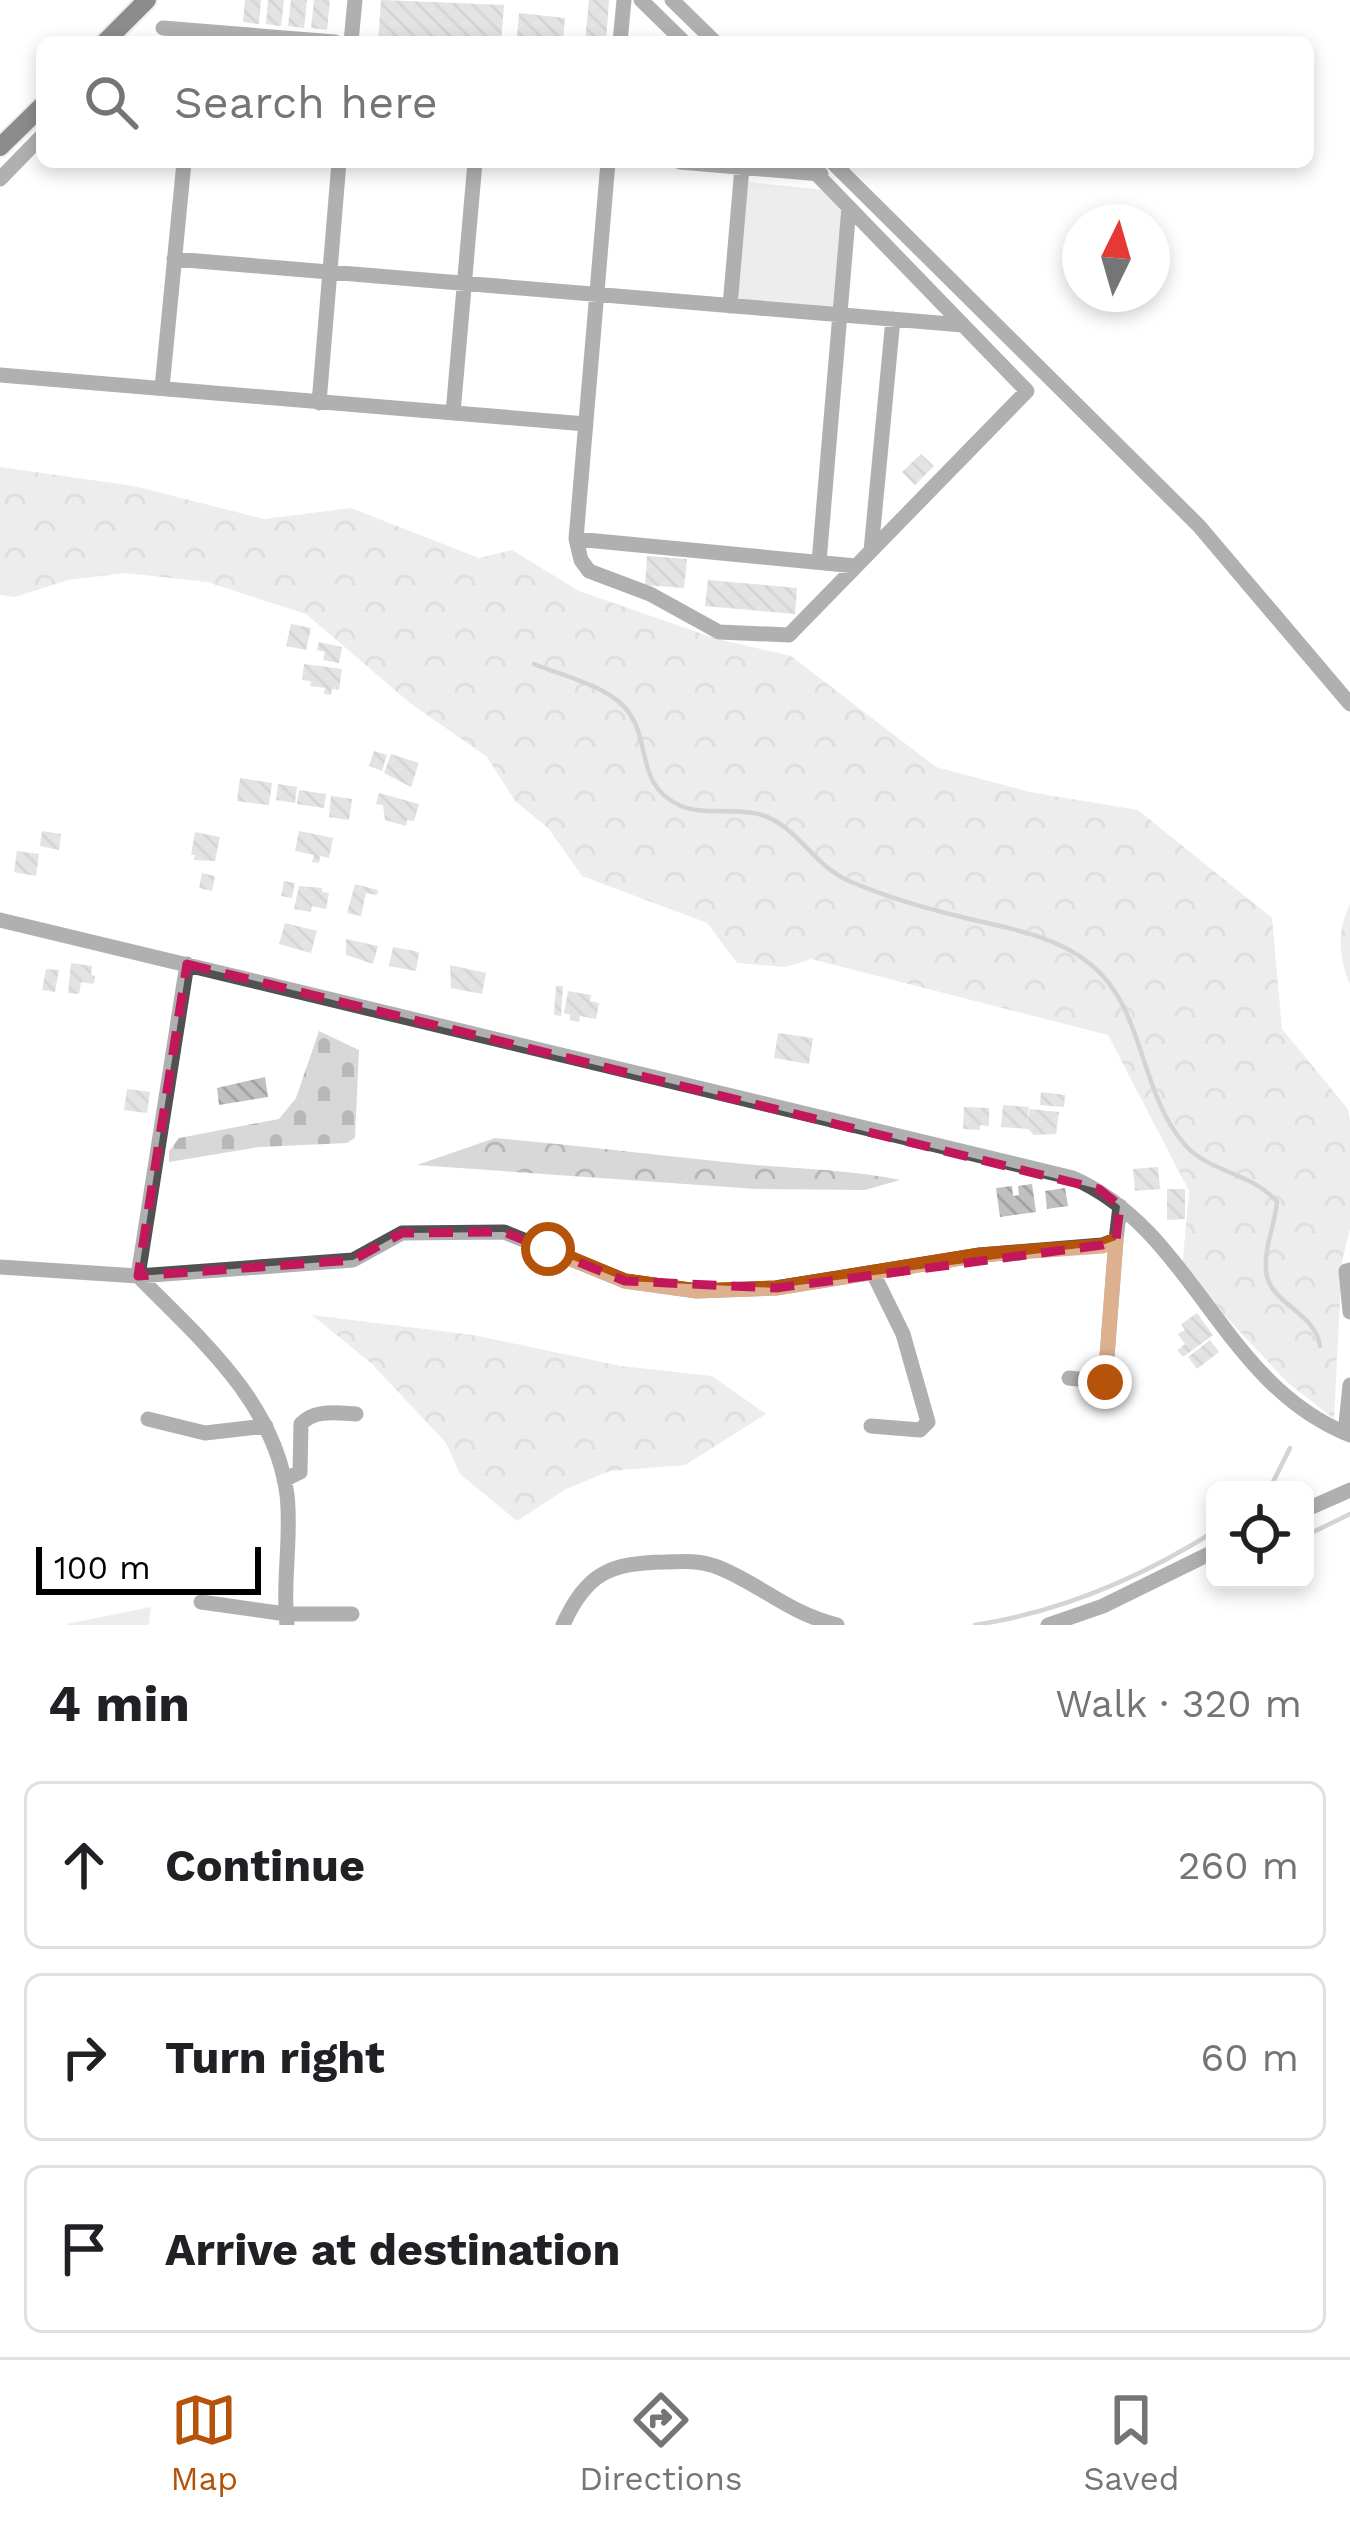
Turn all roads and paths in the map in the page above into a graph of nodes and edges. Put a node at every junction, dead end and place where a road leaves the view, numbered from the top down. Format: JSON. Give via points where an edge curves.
{"nodes":[{"id":1,"x":146,"y":0,"type":"edge"},
{"id":2,"x":355,"y":0,"type":"edge"},
{"id":3,"x":624,"y":0,"type":"edge"},
{"id":4,"x":641,"y":0,"type":"edge"},
{"id":5,"x":673,"y":0,"type":"edge"},
{"id":6,"x":163,"y":28,"type":"dead end"},
{"id":7,"x":111,"y":36,"type":"edge"},
{"id":8,"x":261,"y":36,"type":"edge"},
{"id":9,"x":352,"y":36,"type":"edge"},
{"id":10,"x":621,"y":36,"type":"edge"},
{"id":11,"x":678,"y":36,"type":"edge"},
{"id":12,"x":709,"y":36,"type":"edge"},
{"id":13,"x":36,"y":112,"type":"edge"},
{"id":14,"x":36,"y":142,"type":"edge"},
{"id":15,"x":0,"y":148,"type":"edge"},
{"id":16,"x":183,"y":168,"type":"edge"},
{"id":17,"x":339,"y":168,"type":"edge"},
{"id":18,"x":474,"y":168,"type":"edge"},
{"id":19,"x":608,"y":168,"type":"edge"},
{"id":20,"x":742,"y":168,"type":"edge"},
{"id":21,"x":812,"y":168,"type":"edge"},
{"id":22,"x":838,"y":168,"type":"edge"},
{"id":23,"x":846,"y":176,"type":"junction"},
{"id":24,"x":0,"y":179,"type":"edge"},
{"id":25,"x":849,"y":207,"type":"junction"},
{"id":26,"x":174,"y":260,"type":"junction"},
{"id":27,"x":330,"y":272,"type":"junction"},
{"id":28,"x":464,"y":284,"type":"junction"},
{"id":29,"x":597,"y":295,"type":"junction"},
{"id":30,"x":730,"y":306,"type":"junction"},
{"id":31,"x":841,"y":315,"type":"junction"},
{"id":32,"x":892,"y":320,"type":"junction"},
{"id":33,"x":963,"y":326,"type":"junction"},
{"id":34,"x":0,"y":375,"type":"edge"},
{"id":35,"x":162,"y":388,"type":"junction"},
{"id":36,"x":320,"y":403,"type":"junction"},
{"id":37,"x":453,"y":412,"type":"junction"},
{"id":38,"x":586,"y":424,"type":"junction"},
{"id":39,"x":576,"y":539,"type":"junction"},
{"id":40,"x":871,"y":550,"type":"junction"},
{"id":41,"x":819,"y":562,"type":"junction"},
{"id":42,"x":856,"y":566,"type":"junction"},
{"id":43,"x":1350,"y":704,"type":"edge"},
{"id":44,"x":0,"y":920,"type":"edge"},
{"id":45,"x":187,"y":964,"type":"junction"},
{"id":46,"x":1120,"y":1206,"type":"junction"},
{"id":47,"x":1116,"y":1240,"type":"junction"},
{"id":48,"x":0,"y":1267,"type":"edge"},
{"id":49,"x":1350,"y":1270,"type":"edge"},
{"id":50,"x":873,"y":1273,"type":"junction"},
{"id":51,"x":138,"y":1276,"type":"junction"},
{"id":52,"x":1350,"y":1312,"type":"edge"},
{"id":53,"x":1070,"y":1378,"type":"dead end"},
{"id":54,"x":1350,"y":1385,"type":"edge"},
{"id":55,"x":356,"y":1414,"type":"dead end"},
{"id":56,"x":148,"y":1419,"type":"dead end"},
{"id":57,"x":266,"y":1426,"type":"junction"},
{"id":58,"x":871,"y":1426,"type":"dead end"},
{"id":59,"x":1347,"y":1434,"type":"edge"},
{"id":60,"x":284,"y":1480,"type":"junction"},
{"id":61,"x":1350,"y":1490,"type":"edge"},
{"id":62,"x":1314,"y":1506,"type":"edge"},
{"id":63,"x":1206,"y":1555,"type":"edge"},
{"id":64,"x":201,"y":1601,"type":"dead end"},
{"id":65,"x":352,"y":1614,"type":"dead end"},
{"id":66,"x":286,"y":1620,"type":"edge"},
{"id":67,"x":563,"y":1625,"type":"edge"},
{"id":68,"x":837,"y":1625,"type":"edge"},
{"id":69,"x":1048,"y":1625,"type":"edge"}],
"edges":[{"from":1,"to":7,"type":"main road"},
{"from":2,"to":9,"type":"street"},
{"from":3,"to":10,"type":"street"},
{"from":4,"to":11,"type":"street"},
{"from":5,"to":12,"type":"street"},
{"from":6,"to":8,"type":"street"},
{"from":13,"to":15,"type":"main road"},
{"from":14,"to":24,"type":"street"},
{"from":16,"to":26,"type":"street"},
{"from":17,"to":27,"type":"street"},
{"from":18,"to":28,"type":"street"},
{"from":19,"to":29,"type":"street"},
{"from":20,"to":30,"type":"street"},
{"from":21,"to":23,"type":"street"},
{"from":21,"to":25,"type":"street"},
{"from":22,"to":23,"type":"street"},
{"from":23,"to":43,"type":"street","via":[[1199,526]]},
{"from":25,"to":31,"type":"street"},
{"from":25,"to":33,"type":"street"},
{"from":26,"to":27,"type":"street"},
{"from":26,"to":35,"type":"street"},
{"from":27,"to":28,"type":"street"},
{"from":27,"to":36,"type":"street"},
{"from":28,"to":29,"type":"street"},
{"from":28,"to":37,"type":"street"},
{"from":29,"to":30,"type":"street"},
{"from":29,"to":38,"type":"street"},
{"from":30,"to":31,"type":"street"},
{"from":31,"to":32,"type":"street"},
{"from":31,"to":41,"type":"street"},
{"from":32,"to":33,"type":"street"},
{"from":32,"to":40,"type":"street"},
{"from":33,"to":40,"type":"street","via":[[1027,391]]},
{"from":34,"to":35,"type":"street"},
{"from":35,"to":36,"type":"street"},
{"from":36,"to":37,"type":"street"},
{"from":37,"to":38,"type":"street"},
{"from":38,"to":39,"type":"street"},
{"from":39,"to":41,"type":"street"},
{"from":39,"to":42,"type":"street","via":[[589,571],[719,632],[789,635]]},
{"from":40,"to":42,"type":"street"},
{"from":41,"to":42,"type":"street"},
{"from":44,"to":45,"type":"street"},
{"from":45,"to":46,"type":"street","via":[[1029,1165]]},
{"from":45,"to":51,"type":"street"},
{"from":46,"to":47,"type":"street"},
{"from":46,"to":59,"type":"street","via":[[1266,1382]]},
{"from":47,"to":50,"type":"street"},
{"from":47,"to":53,"type":"street","via":[[1105,1382]]},
{"from":48,"to":51,"type":"street"},
{"from":49,"to":52,"type":"street"},
{"from":50,"to":51,"type":"street","via":[[697,1291],[625,1281],[504,1232],[402,1233],[353,1260]]},
{"from":50,"to":58,"type":"street","via":[[903,1334],[928,1422],[920,1430]]},
{"from":51,"to":57,"type":"street","via":[[218,1357]]},
{"from":54,"to":59,"type":"street"},
{"from":55,"to":60,"type":"street","via":[[306,1418],[300,1472]]},
{"from":56,"to":57,"type":"street","via":[[205,1433]]},
{"from":57,"to":60,"type":"street"},
{"from":60,"to":66,"type":"street"},
{"from":61,"to":62,"type":"street"},
{"from":63,"to":69,"type":"street"},
{"from":64,"to":66,"type":"street"},
{"from":65,"to":66,"type":"street"},
{"from":67,"to":68,"type":"street","via":[[599,1574],[626,1563],[702,1561]]}]}
